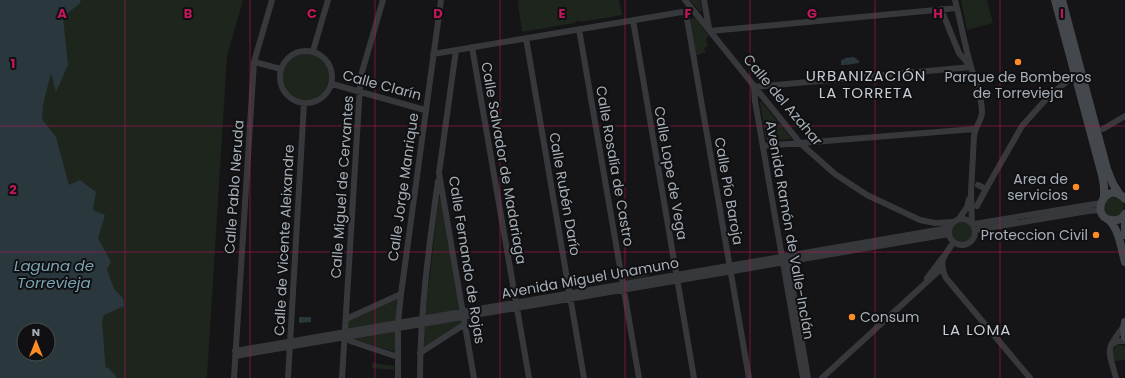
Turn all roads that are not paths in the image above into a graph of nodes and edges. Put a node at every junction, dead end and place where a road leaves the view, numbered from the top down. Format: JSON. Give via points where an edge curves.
{"nodes":[{"id":1,"x":272,"y":0,"type":"edge"},
{"id":2,"x":328,"y":0,"type":"edge"},
{"id":3,"x":383,"y":0,"type":"edge"},
{"id":4,"x":441,"y":0,"type":"edge"},
{"id":5,"x":685,"y":0,"type":"edge"},
{"id":6,"x":704,"y":0,"type":"edge"},
{"id":7,"x":955,"y":0,"type":"edge"},
{"id":8,"x":1055,"y":0,"type":"edge"},
{"id":9,"x":1062,"y":0,"type":"edge"},
{"id":10,"x":957,"y":8,"type":"junction"},
{"id":11,"x":941,"y":9,"type":"junction"},
{"id":12,"x":696,"y":13,"type":"junction"},
{"id":13,"x":687,"y":17,"type":"junction"},
{"id":14,"x":633,"y":20,"type":"junction"},
{"id":15,"x":579,"y":29,"type":"junction"},
{"id":16,"x":710,"y":30,"type":"junction"},
{"id":17,"x":526,"y":38,"type":"junction"},
{"id":18,"x":472,"y":47,"type":"junction"},
{"id":19,"x":456,"y":50,"type":"junction"},
{"id":20,"x":313,"y":51,"type":"junction"},
{"id":21,"x":433,"y":54,"type":"junction"},
{"id":22,"x":254,"y":62,"type":"junction"},
{"id":23,"x":971,"y":67,"type":"junction"},
{"id":24,"x":281,"y":69,"type":"junction"},
{"id":25,"x":1070,"y":79,"type":"dead end"},
{"id":26,"x":332,"y":84,"type":"junction"},
{"id":27,"x":754,"y":87,"type":"junction"},
{"id":28,"x":360,"y":92,"type":"junction"},
{"id":29,"x":304,"y":103,"type":"junction"},
{"id":30,"x":425,"y":110,"type":"junction"},
{"id":31,"x":1125,"y":116,"type":"edge"},
{"id":32,"x":975,"y":129,"type":"junction"},
{"id":33,"x":1103,"y":129,"type":"dead end"},
{"id":34,"x":800,"y":143,"type":"junction"},
{"id":35,"x":763,"y":146,"type":"junction"},
{"id":36,"x":439,"y":173,"type":"junction"},
{"id":37,"x":978,"y":185,"type":"dead end"},
{"id":38,"x":986,"y":189,"type":"junction"},
{"id":39,"x":971,"y":192,"type":"junction"},
{"id":40,"x":1121,"y":194,"type":"edge"},
{"id":41,"x":1102,"y":204,"type":"junction"},
{"id":42,"x":977,"y":206,"type":"dead end"},
{"id":43,"x":1125,"y":216,"type":"edge"},
{"id":44,"x":959,"y":219,"type":"junction"},
{"id":45,"x":1109,"y":220,"type":"junction"},
{"id":46,"x":953,"y":222,"type":"junction"},
{"id":47,"x":974,"y":226,"type":"junction"},
{"id":48,"x":949,"y":231,"type":"junction"},
{"id":49,"x":1125,"y":235,"type":"edge"},
{"id":50,"x":954,"y":242,"type":"junction"},
{"id":51,"x":944,"y":256,"type":"junction"},
{"id":52,"x":785,"y":260,"type":"junction"},
{"id":53,"x":1125,"y":262,"type":"edge"},
{"id":54,"x":942,"y":268,"type":"junction"},
{"id":55,"x":731,"y":269,"type":"junction"},
{"id":56,"x":677,"y":278,"type":"junction"},
{"id":57,"x":624,"y":287,"type":"junction"},
{"id":58,"x":401,"y":294,"type":"junction"},
{"id":59,"x":912,"y":295,"type":"junction"},
{"id":60,"x":570,"y":296,"type":"junction"},
{"id":61,"x":516,"y":305,"type":"junction"},
{"id":62,"x":463,"y":314,"type":"junction"},
{"id":63,"x":346,"y":319,"type":"junction"},
{"id":64,"x":422,"y":322,"type":"junction"},
{"id":65,"x":465,"y":324,"type":"junction"},
{"id":66,"x":1124,"y":324,"type":"edge"},
{"id":67,"x":398,"y":326,"type":"junction"},
{"id":68,"x":345,"y":335,"type":"junction"},
{"id":69,"x":1125,"y":337,"type":"edge"},
{"id":70,"x":1125,"y":341,"type":"edge"},
{"id":71,"x":290,"y":344,"type":"junction"},
{"id":72,"x":1111,"y":345,"type":"junction"},
{"id":73,"x":235,"y":353,"type":"junction"},
{"id":74,"x":420,"y":353,"type":"junction"},
{"id":75,"x":398,"y":357,"type":"junction"},
{"id":76,"x":234,"y":378,"type":"edge"},
{"id":77,"x":288,"y":378,"type":"edge"},
{"id":78,"x":342,"y":378,"type":"edge"},
{"id":79,"x":398,"y":378,"type":"edge"},
{"id":80,"x":420,"y":378,"type":"edge"},
{"id":81,"x":474,"y":378,"type":"edge"},
{"id":82,"x":529,"y":378,"type":"edge"},
{"id":83,"x":584,"y":378,"type":"edge"},
{"id":84,"x":639,"y":378,"type":"edge"},
{"id":85,"x":694,"y":378,"type":"edge"},
{"id":86,"x":749,"y":378,"type":"edge"},
{"id":87,"x":803,"y":378,"type":"edge"},
{"id":88,"x":808,"y":378,"type":"edge"},
{"id":89,"x":822,"y":378,"type":"edge"},
{"id":90,"x":1030,"y":378,"type":"edge"},
{"id":91,"x":1116,"y":378,"type":"edge"}],
"edges":[{"from":1,"to":22,"type":"street","name":"Calle Pablo Neruda"},
{"from":2,"to":20,"type":"street"},
{"from":3,"to":28,"type":"street","name":"Calle Miguel de Cervantes","via":[[362,72]]},
{"from":4,"to":21,"type":"street","name":"Calle Jorge Manrique"},
{"from":5,"to":12,"type":"street","name":"Calle del Azahar"},
{"from":6,"to":16,"type":"street"},
{"from":7,"to":10,"type":"street"},
{"from":8,"to":41,"type":"main road","via":[[1102,175]]},
{"from":9,"to":40,"type":"main road","via":[[1107,169]]},
{"from":10,"to":11,"type":"street"},
{"from":10,"to":23,"type":"street"},
{"from":11,"to":16,"type":"street"},
{"from":11,"to":23,"type":"street","via":[[957,50]]},
{"from":12,"to":13,"type":"street"},
{"from":12,"to":16,"type":"street","name":"Calle del Azahar"},
{"from":13,"to":14,"type":"street","via":[[686,13],[682,12]]},
{"from":13,"to":55,"type":"street","name":"Calle Pío Baroja"},
{"from":14,"to":15,"type":"street"},
{"from":14,"to":56,"type":"street","name":"Calle Lope de Vega"},
{"from":15,"to":17,"type":"street"},
{"from":15,"to":57,"type":"street","name":"Calle Rosalía de Castro"},
{"from":16,"to":27,"type":"street","name":"Calle del Azahar"},
{"from":17,"to":18,"type":"street"},
{"from":17,"to":60,"type":"street","name":"Calle Rubén Darío"},
{"from":18,"to":19,"type":"street"},
{"from":18,"to":61,"type":"street","name":"Calle Salvador de Madariaga"},
{"from":19,"to":21,"type":"street"},
{"from":19,"to":36,"type":"street","name":"Calle Fernando de Rojas"},
{"from":20,"to":24,"type":"street","via":[[302,51],[291,56]]},
{"from":20,"to":26,"type":"street","via":[[323,57],[330,66]]},
{"from":21,"to":30,"type":"street","name":"Calle Jorge Manrique"},
{"from":22,"to":24,"type":"street"},
{"from":22,"to":73,"type":"street","name":"Calle Pablo Neruda"},
{"from":23,"to":27,"type":"street"},
{"from":23,"to":32,"type":"street","via":[[982,112]]},
{"from":24,"to":29,"type":"street","via":[[281,84],[286,93],[294,100]]},
{"from":25,"to":38,"type":"street","via":[[1049,96],[1022,126]]},
{"from":26,"to":28,"type":"street","name":"Calle Clarín"},
{"from":26,"to":29,"type":"street","via":[[319,100]]},
{"from":27,"to":34,"type":"street","name":"Calle del Azahar"},
{"from":27,"to":35,"type":"street","name":"Avenida Ramón de Valle-Inclán"},
{"from":28,"to":30,"type":"street","name":"Calle Clarín"},
{"from":28,"to":63,"type":"street","name":"Calle Miguel de Cervantes"},
{"from":29,"to":71,"type":"street","name":"Calle de Vicente Aleixandre"},
{"from":30,"to":58,"type":"street","name":"Calle Jorge Manrique"},
{"from":31,"to":33,"type":"street"},
{"from":32,"to":34,"type":"street"},
{"from":32,"to":39,"type":"street"},
{"from":34,"to":35,"type":"street"},
{"from":34,"to":46,"type":"street","name":"Calle del Azahar","via":[[842,179],[878,201],[926,222]]},
{"from":35,"to":52,"type":"street","name":"Avenida Ramón de Valle-Inclán"},
{"from":36,"to":62,"type":"street","name":"Calle Fernando de Rojas"},
{"from":36,"to":64,"type":"street"},
{"from":37,"to":38,"type":"street"},
{"from":38,"to":42,"type":"street"},
{"from":39,"to":44,"type":"street","via":[[967,207]]},
{"from":39,"to":47,"type":"street"},
{"from":40,"to":41,"type":"main road","via":[[1111,194]]},
{"from":41,"to":45,"type":"main road","via":[[1104,216]]},
{"from":41,"to":47,"type":"street"},
{"from":43,"to":45,"type":"main road"},
{"from":43,"to":49,"type":"main road"},
{"from":44,"to":46,"type":"street"},
{"from":44,"to":47,"type":"street","via":[[968,220]]},
{"from":45,"to":53,"type":"main road","via":[[1116,230]]},
{"from":46,"to":48,"type":"street"},
{"from":47,"to":50,"type":"street","via":[[973,239],[968,244],[960,245]]},
{"from":48,"to":50,"type":"street"},
{"from":48,"to":52,"type":"street","name":"Avenida Miguel Unamuno"},
{"from":50,"to":51,"type":"street"},
{"from":51,"to":54,"type":"street"},
{"from":51,"to":59,"type":"street"},
{"from":52,"to":55,"type":"street","name":"Avenida Miguel Unamuno"},
{"from":52,"to":87,"type":"street","name":"Avenida Ramón de Valle-Inclán"},
{"from":52,"to":88,"type":"street","name":"Avenida Ramón de Valle-Inclán"},
{"from":54,"to":59,"type":"street"},
{"from":54,"to":90,"type":"street","via":[[946,278]]},
{"from":55,"to":56,"type":"street","name":"Avenida Miguel Unamuno"},
{"from":55,"to":86,"type":"street","name":"Calle Pío Baroja"},
{"from":56,"to":57,"type":"street","name":"Avenida Miguel Unamuno"},
{"from":56,"to":85,"type":"street","name":"Calle Lope de Vega"},
{"from":57,"to":60,"type":"street","name":"Avenida Miguel Unamuno"},
{"from":57,"to":84,"type":"street","name":"Calle Rosalía de Castro"},
{"from":58,"to":63,"type":"street"},
{"from":58,"to":67,"type":"street","name":"Calle Jorge Manrique"},
{"from":59,"to":89,"type":"street"},
{"from":60,"to":61,"type":"street","name":"Avenida Miguel Unamuno"},
{"from":60,"to":83,"type":"street","name":"Calle Rubén Darío"},
{"from":61,"to":62,"type":"street","name":"Avenida Miguel Unamuno"},
{"from":61,"to":82,"type":"street","name":"Calle Salvador de Madariaga"},
{"from":62,"to":64,"type":"street","name":"Avenida Miguel Unamuno"},
{"from":62,"to":65,"type":"street","name":"Calle Fernando de Rojas"},
{"from":63,"to":68,"type":"street","name":"Calle Miguel de Cervantes"},
{"from":64,"to":67,"type":"street","name":"Avenida Miguel Unamuno"},
{"from":64,"to":74,"type":"street"},
{"from":65,"to":74,"type":"street"},
{"from":65,"to":81,"type":"street","name":"Calle Fernando de Rojas"},
{"from":66,"to":69,"type":"main road"},
{"from":66,"to":72,"type":"street"},
{"from":67,"to":68,"type":"street","name":"Avenida Miguel Unamuno"},
{"from":67,"to":75,"type":"street","name":"Calle Jorge Manrique"},
{"from":68,"to":71,"type":"street","name":"Avenida Miguel Unamuno"},
{"from":68,"to":75,"type":"street","name":"Avenida Miguel Unamuno","via":[[353,342]]},
{"from":68,"to":78,"type":"street","name":"Calle Miguel de Cervantes"},
{"from":70,"to":72,"type":"street"},
{"from":71,"to":73,"type":"street","name":"Avenida Miguel Unamuno"},
{"from":71,"to":77,"type":"street","name":"Calle de Vicente Aleixandre"},
{"from":72,"to":91,"type":"street","via":[[1109,352]]},
{"from":73,"to":76,"type":"street","name":"Calle Pablo Neruda"},
{"from":74,"to":80,"type":"street"},
{"from":75,"to":79,"type":"street","name":"Calle Jorge Manrique"}]}
